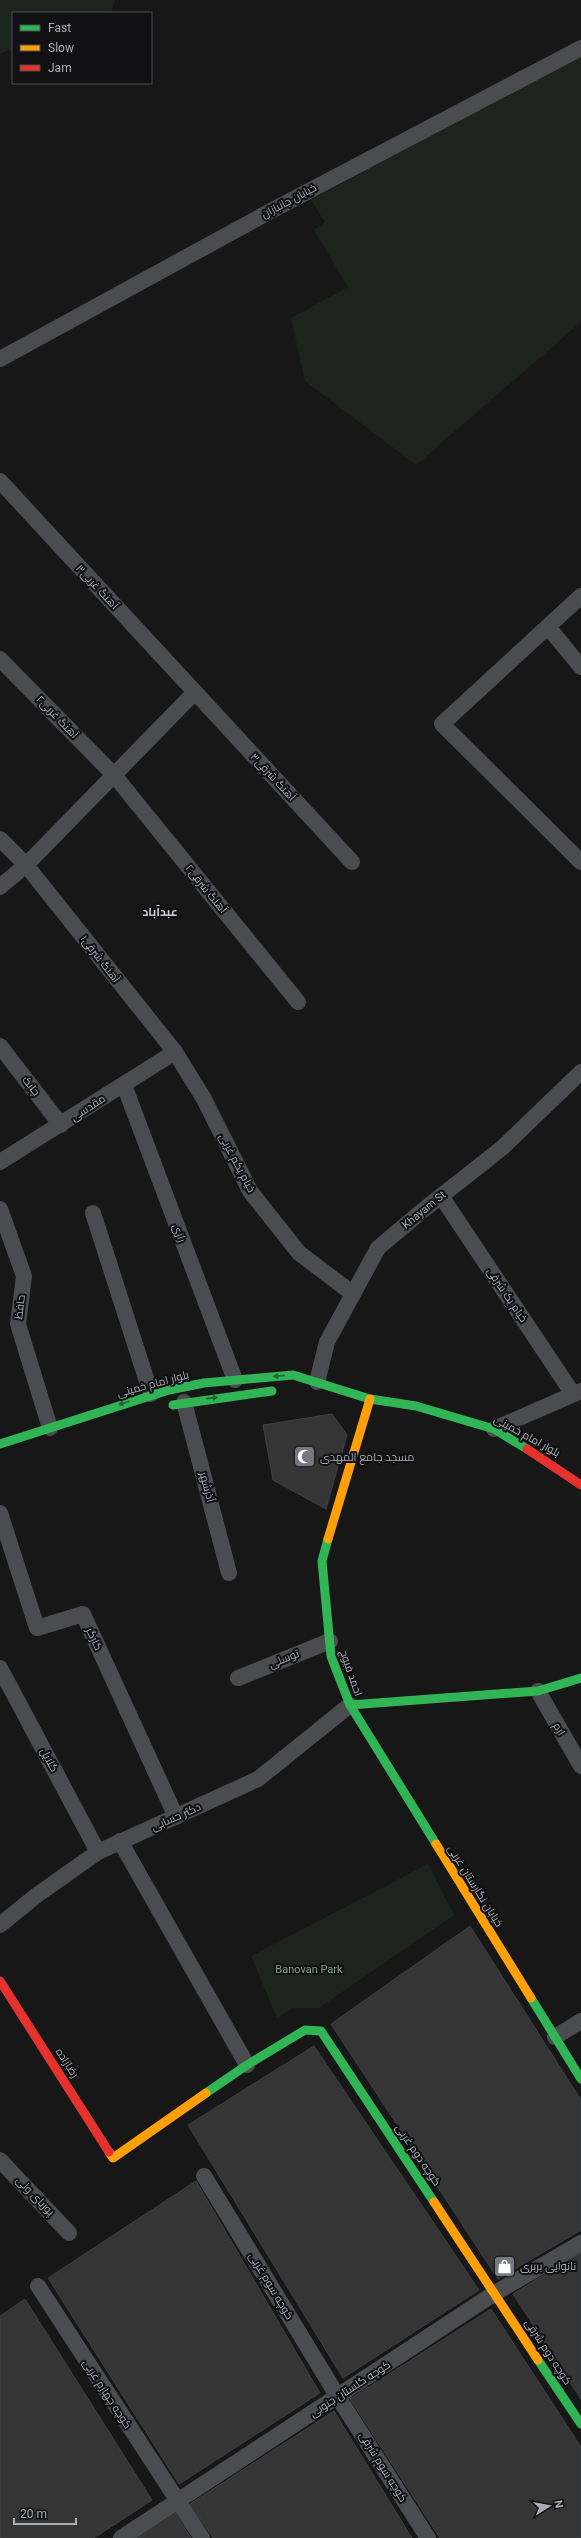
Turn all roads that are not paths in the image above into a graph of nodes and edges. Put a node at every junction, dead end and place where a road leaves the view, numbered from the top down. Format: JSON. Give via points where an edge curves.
{"nodes":[{"id":1,"x":581,"y":48,"type":"edge"},
{"id":2,"x":0,"y":359,"type":"edge"},
{"id":3,"x":0,"y":481,"type":"edge"},
{"id":4,"x":581,"y":596,"type":"edge"},
{"id":5,"x":548,"y":627,"type":"junction"},
{"id":6,"x":0,"y":659,"type":"edge"},
{"id":7,"x":581,"y":667,"type":"edge"},
{"id":8,"x":195,"y":692,"type":"junction"},
{"id":9,"x":114,"y":775,"type":"junction"},
{"id":10,"x":0,"y":839,"type":"edge"},
{"id":11,"x":352,"y":862,"type":"dead end"},
{"id":12,"x":581,"y":862,"type":"edge"},
{"id":13,"x":26,"y":865,"type":"junction"},
{"id":14,"x":0,"y":887,"type":"edge"},
{"id":15,"x":298,"y":1002,"type":"dead end"},
{"id":16,"x":0,"y":1046,"type":"edge"},
{"id":17,"x":175,"y":1052,"type":"junction"},
{"id":18,"x":581,"y":1072,"type":"edge"},
{"id":19,"x":124,"y":1085,"type":"junction"},
{"id":20,"x":61,"y":1125,"type":"junction"},
{"id":21,"x":0,"y":1162,"type":"edge"},
{"id":22,"x":441,"y":1196,"type":"junction"},
{"id":23,"x":0,"y":1209,"type":"edge"},
{"id":24,"x":93,"y":1213,"type":"dead end"},
{"id":25,"x":352,"y":1293,"type":"junction"},
{"id":26,"x":235,"y":1380,"type":"junction"},
{"id":27,"x":317,"y":1382,"type":"junction"},
{"id":28,"x":301,"y":1387,"type":"dead end"},
{"id":29,"x":279,"y":1391,"type":"dead end"},
{"id":30,"x":577,"y":1392,"type":"edge"},
{"id":31,"x":151,"y":1394,"type":"junction"},
{"id":32,"x":370,"y":1399,"type":"junction"},
{"id":33,"x":184,"y":1402,"type":"junction"},
{"id":34,"x":164,"y":1407,"type":"dead end"},
{"id":35,"x":50,"y":1428,"type":"junction"},
{"id":36,"x":494,"y":1429,"type":"junction"},
{"id":37,"x":0,"y":1444,"type":"edge"},
{"id":38,"x":581,"y":1485,"type":"edge"},
{"id":39,"x":0,"y":1513,"type":"edge"},
{"id":40,"x":229,"y":1573,"type":"dead end"},
{"id":41,"x":330,"y":1641,"type":"junction"},
{"id":42,"x":0,"y":1668,"type":"edge"},
{"id":43,"x":238,"y":1678,"type":"dead end"},
{"id":44,"x":581,"y":1678,"type":"edge"},
{"id":45,"x":538,"y":1691,"type":"junction"},
{"id":46,"x":350,"y":1705,"type":"junction"},
{"id":47,"x":581,"y":1766,"type":"edge"},
{"id":48,"x":176,"y":1817,"type":"junction"},
{"id":49,"x":120,"y":1841,"type":"junction"},
{"id":50,"x":98,"y":1852,"type":"junction"},
{"id":51,"x":0,"y":1926,"type":"edge"},
{"id":52,"x":0,"y":1981,"type":"edge"},
{"id":53,"x":581,"y":2021,"type":"edge"},
{"id":54,"x":555,"y":2037,"type":"junction"},
{"id":55,"x":247,"y":2065,"type":"junction"},
{"id":56,"x":581,"y":2079,"type":"edge"},
{"id":57,"x":0,"y":2160,"type":"edge"},
{"id":58,"x":204,"y":2176,"type":"dead end"},
{"id":59,"x":69,"y":2233,"type":"dead end"},
{"id":60,"x":581,"y":2243,"type":"edge"},
{"id":61,"x":38,"y":2286,"type":"dead end"},
{"id":62,"x":495,"y":2293,"type":"junction"},
{"id":63,"x":338,"y":2397,"type":"junction"},
{"id":64,"x":581,"y":2424,"type":"edge"},
{"id":65,"x":176,"y":2501,"type":"junction"},
{"id":66,"x":121,"y":2538,"type":"edge"},
{"id":67,"x":202,"y":2538,"type":"edge"},
{"id":68,"x":428,"y":2538,"type":"edge"}],
"edges":[{"from":1,"to":2,"type":"street","name":"خیابان جانبازان","via":[[267,213]]},
{"from":3,"to":8,"type":"street","name":"آهنگ غربی۳"},
{"from":4,"to":5,"type":"street"},
{"from":5,"to":7,"type":"street"},
{"from":5,"to":12,"type":"street","via":[[442,724]]},
{"from":6,"to":9,"type":"street","name":"آهنگ غربی۲"},
{"from":8,"to":9,"type":"street"},
{"from":8,"to":11,"type":"street","name":"آهنگ شرقی۳"},
{"from":9,"to":13,"type":"street"},
{"from":9,"to":15,"type":"street","name":"آهنگ شرقی۲"},
{"from":10,"to":13,"type":"street","name":"آهنگ شرقی۱"},
{"from":13,"to":14,"type":"street"},
{"from":13,"to":17,"type":"street","name":"آهنگ شرقی۱"},
{"from":16,"to":20,"type":"street","name":"چابک"},
{"from":17,"to":19,"type":"street","name":"مقدسی"},
{"from":17,"to":25,"type":"street","name":"خیام یکم غربی","via":[[204,1099],[250,1191],[300,1253]]},
{"from":18,"to":22,"type":"street","name":"Khayam St","via":[[502,1148]]},
{"from":19,"to":20,"type":"street","name":"مقدسی"},
{"from":19,"to":26,"type":"street","name":"رازی"},
{"from":20,"to":21,"type":"street","name":"مقدسی"},
{"from":22,"to":25,"type":"street","name":"Khayam St","via":[[378,1248]]},
{"from":22,"to":30,"type":"street","name":"خیام یک شرقی"},
{"from":23,"to":35,"type":"street","name":"حافظ","via":[[24,1276],[18,1324]]},
{"from":24,"to":31,"type":"street"},
{"from":25,"to":27,"type":"street","name":"Khayam St","via":[[327,1342]]},
{"from":27,"to":26,"type":"street","name":"بلوار امام خمینی","one_way":true,"via":[[293,1375]]},
{"from":26,"to":31,"type":"street","name":"بلوار امام خمینی","via":[[204,1383]]},
{"from":27,"to":28,"type":"street"},
{"from":27,"to":32,"type":"street","name":"بلوار امام خمینی"},
{"from":33,"to":29,"type":"street","one_way":true},
{"from":30,"to":36,"type":"street"},
{"from":31,"to":35,"type":"street","name":"بلوار امام خمینی","one_way":true},
{"from":32,"to":36,"type":"street","name":"بلوار امام خمینی","via":[[416,1406]]},
{"from":32,"to":41,"type":"street","name":"احمد فیوج","via":[[322,1560]]},
{"from":33,"to":34,"type":"street"},
{"from":33,"to":40,"type":"street","name":"آذرشهر"},
{"from":35,"to":37,"type":"street","name":"بلوار امام خمینی"},
{"from":36,"to":38,"type":"street","name":"بلوار امام خمینی"},
{"from":39,"to":48,"type":"street","name":"کارگر","via":[[37,1628],[83,1614]]},
{"from":41,"to":43,"type":"street","name":"توسلی"},
{"from":41,"to":46,"type":"street","name":"احمد فیوج","via":[[331,1656]]},
{"from":42,"to":50,"type":"street","name":"گلایل"},
{"from":44,"to":45,"type":"street","name":"احمد فیوج"},
{"from":45,"to":46,"type":"street","name":"احمد فیوج"},
{"from":45,"to":47,"type":"street","name":"ارم"},
{"from":46,"to":48,"type":"street","name":"دکتر حسابی","via":[[258,1780]]},
{"from":46,"to":54,"type":"street","name":"خیابان نگارستان غربی"},
{"from":48,"to":49,"type":"street","name":"دکتر حسابی"},
{"from":49,"to":50,"type":"street","name":"دکتر حسابی"},
{"from":49,"to":55,"type":"street"},
{"from":50,"to":51,"type":"street","name":"دکتر حسابی","via":[[37,1894]]},
{"from":52,"to":55,"type":"street","name":"رضازاده","via":[[113,2158]]},
{"from":53,"to":54,"type":"street"},
{"from":54,"to":56,"type":"street","name":"خیابان نگارستان غربی"},
{"from":55,"to":62,"type":"street","name":"کوچه دوم غربی","via":[[305,2030],[321,2031]]},
{"from":57,"to":59,"type":"street","name":"پوریای ولی"},
{"from":58,"to":63,"type":"street","name":"کوچه سوم غربی"},
{"from":60,"to":62,"type":"street","name":"کوچه گلستان جنوبی"},
{"from":61,"to":65,"type":"street","name":"کوچه چهارم غربی"},
{"from":62,"to":63,"type":"street","name":"کوچه گلستان جنوبی"},
{"from":62,"to":64,"type":"street","name":"کوچه دوم شرقی"},
{"from":63,"to":65,"type":"street","name":"کوچه گلستان جنوبی"},
{"from":63,"to":68,"type":"street","name":"کوچه سوم شرقی"},
{"from":65,"to":66,"type":"street","name":"کوچه گلستان جنوبی"},
{"from":65,"to":67,"type":"street","name":"کوچه چهارم غربی"}]}
